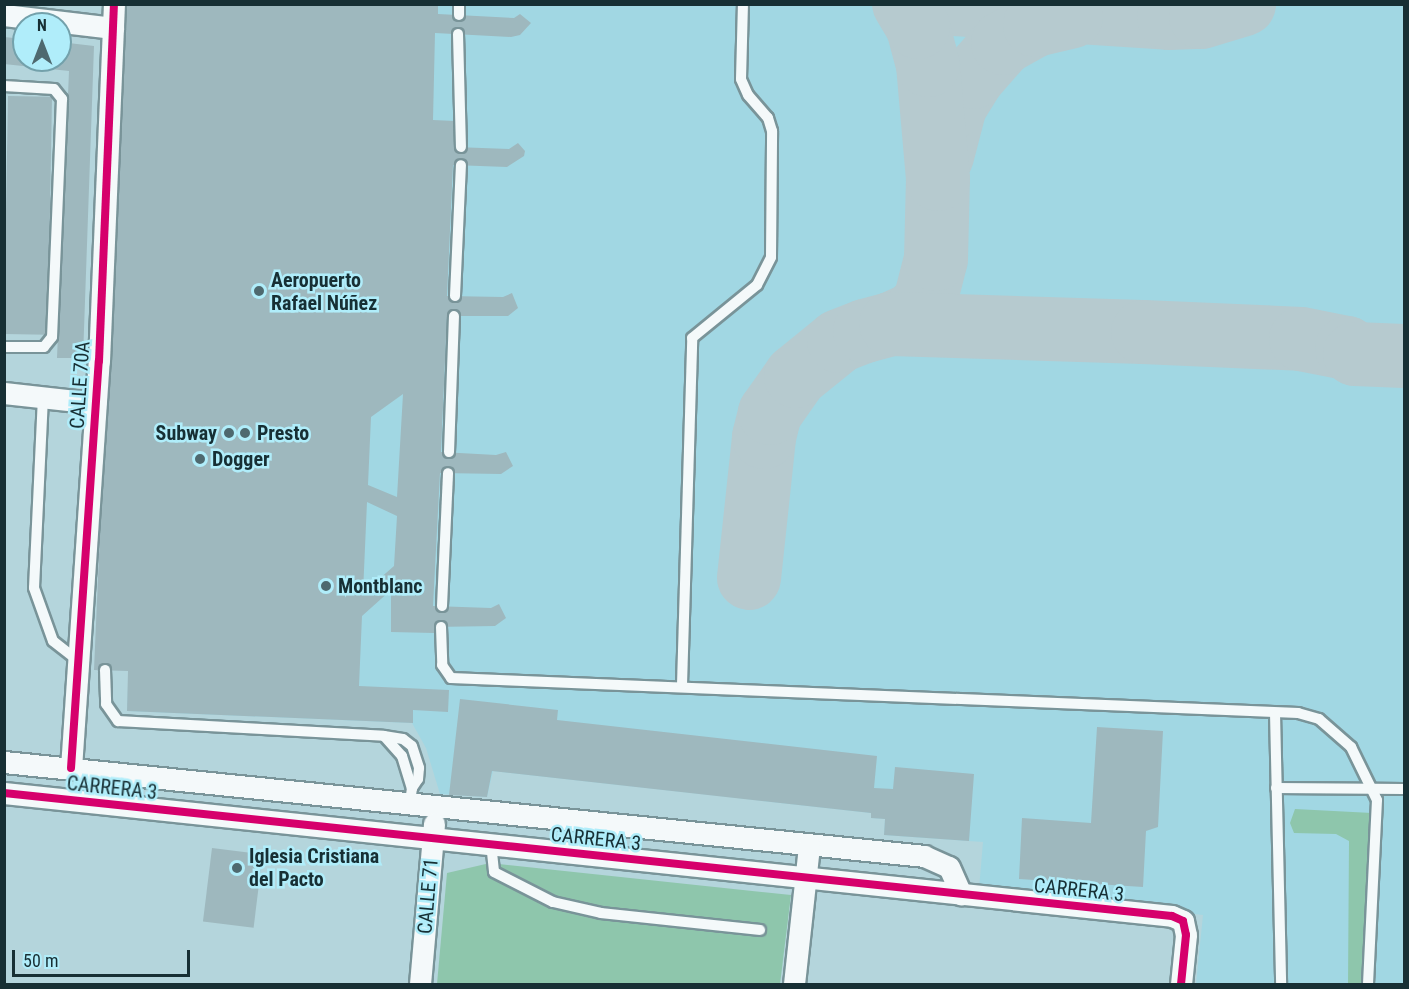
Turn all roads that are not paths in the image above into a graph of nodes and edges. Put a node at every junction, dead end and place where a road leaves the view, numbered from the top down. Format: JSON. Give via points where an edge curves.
{"nodes":[{"id":1,"x":114,"y":4,"type":"edge"},
{"id":2,"x":743,"y":4,"type":"edge"},
{"id":3,"x":4,"y":15,"type":"edge"},
{"id":4,"x":113,"y":28,"type":"junction"},
{"id":5,"x":458,"y":34,"type":"dead end"},
{"id":6,"x":4,"y":86,"type":"edge"},
{"id":7,"x":461,"y":147,"type":"dead end"},
{"id":8,"x":461,"y":165,"type":"dead end"},
{"id":9,"x":455,"y":296,"type":"dead end"},
{"id":10,"x":454,"y":316,"type":"dead end"},
{"id":11,"x":4,"y":347,"type":"edge"},
{"id":12,"x":4,"y":393,"type":"edge"},
{"id":13,"x":43,"y":397,"type":"junction"},
{"id":14,"x":95,"y":403,"type":"junction"},
{"id":15,"x":449,"y":452,"type":"dead end"},
{"id":16,"x":448,"y":473,"type":"dead end"},
{"id":17,"x":442,"y":606,"type":"dead end"},
{"id":18,"x":441,"y":627,"type":"dead end"},
{"id":19,"x":79,"y":661,"type":"junction"},
{"id":20,"x":105,"y":670,"type":"dead end"},
{"id":21,"x":682,"y":685,"type":"junction"},
{"id":22,"x":1275,"y":713,"type":"junction"},
{"id":23,"x":4,"y":762,"type":"edge"},
{"id":24,"x":71,"y":768,"type":"junction"},
{"id":25,"x":1276,"y":788,"type":"junction"},
{"id":26,"x":1373,"y":788,"type":"junction"},
{"id":27,"x":1404,"y":789,"type":"edge"},
{"id":28,"x":4,"y":793,"type":"edge"},
{"id":29,"x":411,"y":795,"type":"junction"},
{"id":30,"x":435,"y":807,"type":"junction"},
{"id":31,"x":433,"y":837,"type":"junction"},
{"id":32,"x":491,"y":843,"type":"junction"},
{"id":33,"x":809,"y":844,"type":"junction"},
{"id":34,"x":804,"y":879,"type":"junction"},
{"id":35,"x":961,"y":894,"type":"junction"},
{"id":36,"x":760,"y":930,"type":"dead end"},
{"id":37,"x":420,"y":984,"type":"edge"},
{"id":38,"x":794,"y":984,"type":"edge"},
{"id":39,"x":1181,"y":984,"type":"edge"},
{"id":40,"x":1281,"y":984,"type":"edge"},
{"id":41,"x":1368,"y":984,"type":"edge"}],
"edges":[{"from":1,"to":4,"type":"street","name":"CALLE 70A"},
{"from":2,"to":21,"type":"lane","via":[[741,79],[748,95],[768,118],[772,131],[771,257],[757,285],[692,338]]},
{"from":3,"to":4,"type":"street"},
{"from":4,"to":14,"type":"street","name":"CALLE 70A","via":[[103,370]]},
{"from":5,"to":7,"type":"lane"},
{"from":6,"to":11,"type":"lane","via":[[54,89],[62,99],[52,337],[44,347]]},
{"from":8,"to":9,"type":"lane"},
{"from":10,"to":15,"type":"lane"},
{"from":12,"to":13,"type":"street"},
{"from":13,"to":14,"type":"street"},
{"from":13,"to":19,"type":"lane","via":[[33,569],[46,627],[53,641]]},
{"from":14,"to":19,"type":"street","name":"CALLE 70A"},
{"from":16,"to":17,"type":"lane"},
{"from":18,"to":21,"type":"lane","via":[[442,665],[451,678]]},
{"from":19,"to":24,"type":"street","name":"CALLE 70A"},
{"from":20,"to":29,"type":"lane","via":[[106,704],[118,721],[384,736],[402,756]]},
{"from":21,"to":22,"type":"lane"},
{"from":22,"to":25,"type":"lane"},
{"from":22,"to":26,"type":"lane","via":[[1319,719],[1336,730],[1351,747]]},
{"from":23,"to":24,"type":"street","name":"CARRERA 3"},
{"from":24,"to":29,"type":"street","name":"CARRERA 3"},
{"from":25,"to":26,"type":"lane"},
{"from":25,"to":40,"type":"lane"},
{"from":26,"to":27,"type":"lane"},
{"from":26,"to":41,"type":"lane","via":[[1377,800]]},
{"from":28,"to":31,"type":"street","name":"CARRERA 3"},
{"from":29,"to":30,"type":"street","name":"CARRERA 3"},
{"from":30,"to":31,"type":"street","name":"CALLE 71"},
{"from":30,"to":33,"type":"street","name":"CARRERA 3"},
{"from":31,"to":32,"type":"street","name":"CARRERA 3"},
{"from":31,"to":37,"type":"street","name":"CALLE 71"},
{"from":32,"to":34,"type":"street","name":"CARRERA 3"},
{"from":32,"to":36,"type":"lane","via":[[494,872],[552,902],[601,913]]},
{"from":33,"to":34,"type":"street"},
{"from":33,"to":35,"type":"street","name":"CARRERA 3","via":[[931,858],[949,867]]},
{"from":34,"to":35,"type":"street","name":"CARRERA 3"},
{"from":34,"to":38,"type":"street"},
{"from":35,"to":39,"type":"street","name":"CARRERA 3","via":[[1172,916],[1183,921],[1186,935]]}]}
